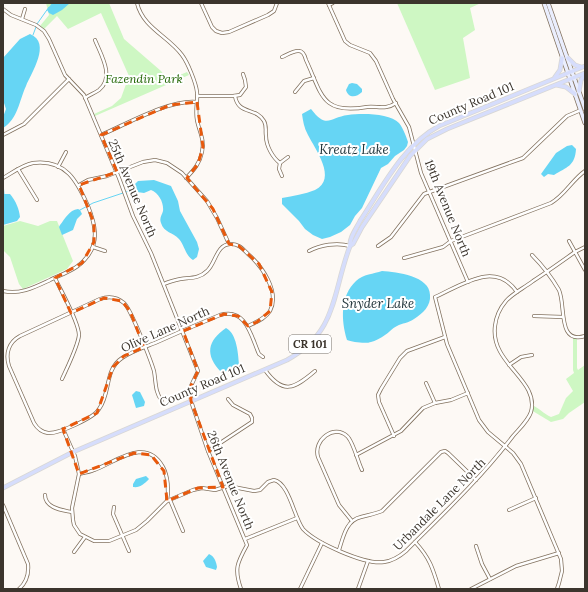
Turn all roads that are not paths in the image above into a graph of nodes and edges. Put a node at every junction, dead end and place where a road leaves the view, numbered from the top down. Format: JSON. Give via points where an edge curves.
{"nodes":[{"id":1,"x":136,"y":3,"type":"edge"},
{"id":2,"x":201,"y":3,"type":"edge"},
{"id":3,"x":277,"y":3,"type":"edge"},
{"id":4,"x":333,"y":3,"type":"edge"},
{"id":5,"x":544,"y":3,"type":"edge"},
{"id":6,"x":548,"y":3,"type":"edge"},
{"id":7,"x":328,"y":4,"type":"edge"},
{"id":8,"x":26,"y":8,"type":"dead end"},
{"id":9,"x":4,"y":11,"type":"edge"},
{"id":10,"x":22,"y":19,"type":"junction"},
{"id":11,"x":95,"y":40,"type":"dead end"},
{"id":12,"x":301,"y":47,"type":"dead end"},
{"id":13,"x":300,"y":51,"type":"junction"},
{"id":14,"x":282,"y":57,"type":"dead end"},
{"id":15,"x":562,"y":58,"type":"junction"},
{"id":16,"x":568,"y":58,"type":"junction"},
{"id":17,"x":584,"y":66,"type":"edge"},
{"id":18,"x":572,"y":71,"type":"junction"},
{"id":19,"x":568,"y":73,"type":"junction"},
{"id":20,"x":585,"y":73,"type":"edge"},
{"id":21,"x":243,"y":74,"type":"dead end"},
{"id":22,"x":574,"y":77,"type":"junction"},
{"id":23,"x":314,"y":78,"type":"junction"},
{"id":24,"x":69,"y":79,"type":"junction"},
{"id":25,"x":553,"y":79,"type":"junction"},
{"id":26,"x":570,"y":79,"type":"junction"},
{"id":27,"x":556,"y":85,"type":"junction"},
{"id":28,"x":579,"y":91,"type":"junction"},
{"id":29,"x":296,"y":92,"type":"dead end"},
{"id":30,"x":575,"y":94,"type":"junction"},
{"id":31,"x":197,"y":96,"type":"junction"},
{"id":32,"x":235,"y":96,"type":"junction"},
{"id":33,"x":85,"y":98,"type":"junction"},
{"id":34,"x":197,"y":102,"type":"junction"},
{"id":35,"x":396,"y":103,"type":"junction"},
{"id":36,"x":584,"y":109,"type":"edge"},
{"id":37,"x":585,"y":123,"type":"edge"},
{"id":38,"x":3,"y":135,"type":"edge"},
{"id":39,"x":101,"y":135,"type":"junction"},
{"id":40,"x":414,"y":144,"type":"junction"},
{"id":41,"x":415,"y":150,"type":"junction"},
{"id":42,"x":66,"y":152,"type":"dead end"},
{"id":43,"x":288,"y":157,"type":"dead end"},
{"id":44,"x":280,"y":163,"type":"junction"},
{"id":45,"x":58,"y":167,"type":"junction"},
{"id":46,"x":18,"y":169,"type":"junction"},
{"id":47,"x":585,"y":171,"type":"edge"},
{"id":48,"x":117,"y":172,"type":"junction"},
{"id":49,"x":282,"y":176,"type":"dead end"},
{"id":50,"x":3,"y":178,"type":"edge"},
{"id":51,"x":186,"y":178,"type":"junction"},
{"id":52,"x":78,"y":185,"type":"junction"},
{"id":53,"x":430,"y":192,"type":"junction"},
{"id":54,"x":37,"y":200,"type":"dead end"},
{"id":55,"x":451,"y":241,"type":"junction"},
{"id":56,"x":569,"y":241,"type":"dead end"},
{"id":57,"x":229,"y":244,"type":"junction"},
{"id":58,"x":350,"y":246,"type":"junction"},
{"id":59,"x":378,"y":246,"type":"dead end"},
{"id":60,"x":93,"y":247,"type":"junction"},
{"id":61,"x":585,"y":247,"type":"edge"},
{"id":62,"x":105,"y":251,"type":"dead end"},
{"id":63,"x":309,"y":251,"type":"dead end"},
{"id":64,"x":575,"y":252,"type":"junction"},
{"id":65,"x":532,"y":255,"type":"dead end"},
{"id":66,"x":404,"y":258,"type":"dead end"},
{"id":67,"x":585,"y":270,"type":"edge"},
{"id":68,"x":546,"y":272,"type":"junction"},
{"id":69,"x":55,"y":278,"type":"junction"},
{"id":70,"x":468,"y":282,"type":"junction"},
{"id":71,"x":164,"y":284,"type":"junction"},
{"id":72,"x":3,"y":291,"type":"edge"},
{"id":73,"x":517,"y":292,"type":"junction"},
{"id":74,"x":71,"y":313,"type":"junction"},
{"id":75,"x":534,"y":316,"type":"dead end"},
{"id":76,"x":563,"y":317,"type":"junction"},
{"id":77,"x":248,"y":326,"type":"junction"},
{"id":78,"x":183,"y":331,"type":"junction"},
{"id":79,"x":585,"y":336,"type":"edge"},
{"id":80,"x":445,"y":337,"type":"junction"},
{"id":81,"x":144,"y":347,"type":"junction"},
{"id":82,"x":532,"y":355,"type":"dead end"},
{"id":83,"x":262,"y":357,"type":"dead end"},
{"id":84,"x":509,"y":365,"type":"junction"},
{"id":85,"x":264,"y":369,"type":"junction"},
{"id":86,"x":315,"y":371,"type":"dead end"},
{"id":87,"x":62,"y":380,"type":"dead end"},
{"id":88,"x":426,"y":383,"type":"dead end"},
{"id":89,"x":468,"y":393,"type":"junction"},
{"id":90,"x":228,"y":399,"type":"dead end"},
{"id":91,"x":162,"y":401,"type":"dead end"},
{"id":92,"x":191,"y":401,"type":"junction"},
{"id":93,"x":435,"y":403,"type":"junction"},
{"id":94,"x":63,"y":429,"type":"junction"},
{"id":95,"x":394,"y":436,"type":"junction"},
{"id":96,"x":505,"y":447,"type":"junction"},
{"id":97,"x":208,"y":451,"type":"junction"},
{"id":98,"x":73,"y":452,"type":"junction"},
{"id":99,"x":356,"y":455,"type":"junction"},
{"id":100,"x":362,"y":470,"type":"dead end"},
{"id":101,"x":79,"y":474,"type":"junction"},
{"id":102,"x":476,"y":480,"type":"junction"},
{"id":103,"x":223,"y":487,"type":"junction"},
{"id":104,"x":3,"y":488,"type":"edge"},
{"id":105,"x":45,"y":496,"type":"dead end"},
{"id":106,"x":536,"y":498,"type":"junction"},
{"id":107,"x":168,"y":501,"type":"junction"},
{"id":108,"x":3,"y":505,"type":"edge"},
{"id":109,"x":114,"y":507,"type":"dead end"},
{"id":110,"x":509,"y":510,"type":"dead end"},
{"id":111,"x":71,"y":512,"type":"junction"},
{"id":112,"x":296,"y":518,"type":"junction"},
{"id":113,"x":352,"y":521,"type":"junction"},
{"id":114,"x":183,"y":531,"type":"dead end"},
{"id":115,"x":123,"y":536,"type":"junction"},
{"id":116,"x":85,"y":537,"type":"junction"},
{"id":117,"x":245,"y":539,"type":"junction"},
{"id":118,"x":415,"y":542,"type":"junction"},
{"id":119,"x":322,"y":543,"type":"junction"},
{"id":120,"x":476,"y":546,"type":"dead end"},
{"id":121,"x":339,"y":550,"type":"junction"},
{"id":122,"x":129,"y":551,"type":"dead end"},
{"id":123,"x":74,"y":552,"type":"dead end"},
{"id":124,"x":559,"y":553,"type":"junction"},
{"id":125,"x":368,"y":561,"type":"junction"},
{"id":126,"x":490,"y":579,"type":"junction"},
{"id":127,"x":19,"y":589,"type":"edge"},
{"id":128,"x":241,"y":589,"type":"edge"},
{"id":129,"x":300,"y":589,"type":"edge"},
{"id":130,"x":358,"y":589,"type":"edge"},
{"id":131,"x":439,"y":589,"type":"edge"},
{"id":132,"x":473,"y":589,"type":"edge"},
{"id":133,"x":557,"y":589,"type":"edge"}],
"edges":[{"from":1,"to":31,"type":"street","via":[[144,20],[182,56],[197,90]]},
{"from":2,"to":3,"type":"street","via":[[210,25],[216,31],[226,33],[268,15],[276,8]]},
{"from":4,"to":7,"type":"street"},
{"from":5,"to":15,"type":"main road"},
{"from":6,"to":16,"type":"main road"},
{"from":7,"to":35,"type":"street","name":"19th Avenue North","via":[[345,41],[350,46],[372,55]]},
{"from":8,"to":10,"type":"street"},
{"from":9,"to":10,"type":"street","name":"25th Avenue North"},
{"from":10,"to":24,"type":"street","name":"25th Avenue North","via":[[44,31]]},
{"from":11,"to":33,"type":"street","via":[[107,77],[100,89]]},
{"from":12,"to":13,"type":"street"},
{"from":13,"to":14,"type":"street"},
{"from":13,"to":23,"type":"street","via":[[304,54]]},
{"from":15,"to":19,"type":"main road"},
{"from":15,"to":25,"type":"main road","via":[[560,70]]},
{"from":16,"to":17,"type":"main road","via":[[575,65]]},
{"from":16,"to":18,"type":"main road"},
{"from":17,"to":18,"type":"main road","name":"County Road 101","number":"CR 101"},
{"from":18,"to":19,"type":"main road","name":"County Road 101","number":"CR 101"},
{"from":18,"to":22,"type":"main road"},
{"from":19,"to":25,"type":"main road","name":"County Road 101","number":"CR 101"},
{"from":19,"to":26,"type":"main road"},
{"from":20,"to":22,"type":"main road","name":"County Road 101","number":"CR 101"},
{"from":20,"to":28,"type":"main road"},
{"from":21,"to":32,"type":"street","via":[[246,87]]},
{"from":22,"to":26,"type":"main road","name":"County Road 101","number":"CR 101"},
{"from":22,"to":28,"type":"main road"},
{"from":23,"to":29,"type":"street","via":[[304,81]]},
{"from":23,"to":35,"type":"street","via":[[325,100],[339,108],[387,108]]},
{"from":24,"to":33,"type":"street","name":"25th Avenue North","via":[[81,90]]},
{"from":24,"to":38,"type":"street","via":[[24,124]]},
{"from":25,"to":40,"type":"main road","name":"County Road 101","number":"CR 101","via":[[439,126]]},
{"from":26,"to":27,"type":"main road","name":"County Road 101","number":"CR 101"},
{"from":26,"to":30,"type":"main road"},
{"from":27,"to":30,"type":"main road","via":[[566,87]]},
{"from":27,"to":41,"type":"main road","name":"County Road 101","number":"CR 101","via":[[447,129],[427,139]]},
{"from":28,"to":36,"type":"main road"},
{"from":30,"to":36,"type":"main road"},
{"from":31,"to":32,"type":"street"},
{"from":31,"to":34,"type":"street"},
{"from":32,"to":44,"type":"street","via":[[242,108],[258,114],[264,120],[267,143],[273,156]]},
{"from":33,"to":39,"type":"street","name":"25th Avenue North"},
{"from":34,"to":39,"type":"street","via":[[170,105]]},
{"from":34,"to":51,"type":"street","via":[[196,117],[203,147],[198,164]]},
{"from":35,"to":40,"type":"street","name":"19th Avenue North","via":[[409,127]]},
{"from":36,"to":37,"type":"main road"},
{"from":36,"to":53,"type":"street","via":[[567,116],[523,158]]},
{"from":39,"to":48,"type":"street","name":"25th Avenue North"},
{"from":40,"to":41,"type":"street","name":"19th Avenue North"},
{"from":40,"to":58,"type":"main road","name":"County Road 101","number":"CR 101","via":[[360,221]]},
{"from":41,"to":53,"type":"street","name":"19th Avenue North","via":[[421,173]]},
{"from":41,"to":58,"type":"main road","name":"County Road 101","number":"CR 101"},
{"from":42,"to":45,"type":"street"},
{"from":43,"to":44,"type":"street"},
{"from":44,"to":49,"type":"street"},
{"from":45,"to":46,"type":"street","via":[[34,163]]},
{"from":45,"to":52,"type":"street","via":[[71,175]]},
{"from":46,"to":50,"type":"street"},
{"from":46,"to":54,"type":"street"},
{"from":47,"to":55,"type":"street","via":[[551,203]]},
{"from":48,"to":51,"type":"street","via":[[155,160],[173,166]]},
{"from":48,"to":52,"type":"street"},
{"from":48,"to":71,"type":"street","name":"25th Avenue North","via":[[133,216],[143,233]]},
{"from":51,"to":57,"type":"street","via":[[213,209]]},
{"from":52,"to":60,"type":"street","via":[[94,223]]},
{"from":53,"to":55,"type":"street","name":"19th Avenue North"},
{"from":53,"to":59,"type":"street","via":[[424,194],[391,237]]},
{"from":55,"to":66,"type":"street","via":[[443,247]]},
{"from":55,"to":70,"type":"street","name":"19th Avenue North"},
{"from":56,"to":64,"type":"street"},
{"from":57,"to":71,"type":"street","via":[[220,249],[210,268],[202,275]]},
{"from":57,"to":77,"type":"street","via":[[239,246],[259,264],[272,292],[272,306],[267,315]]},
{"from":58,"to":63,"type":"street","via":[[338,244]]},
{"from":58,"to":85,"type":"main road","name":"County Road 101","number":"CR 101","via":[[331,311],[320,333],[296,355]]},
{"from":60,"to":62,"type":"street"},
{"from":60,"to":69,"type":"street","via":[[82,263]]},
{"from":61,"to":64,"type":"street"},
{"from":64,"to":67,"type":"street"},
{"from":64,"to":68,"type":"street"},
{"from":65,"to":68,"type":"street"},
{"from":68,"to":73,"type":"street"},
{"from":68,"to":76,"type":"street","via":[[561,296]]},
{"from":69,"to":72,"type":"street","via":[[25,290]]},
{"from":69,"to":74,"type":"street"},
{"from":70,"to":73,"type":"street","via":[[482,277],[498,277],[508,282]]},
{"from":70,"to":80,"type":"street","via":[[435,297]]},
{"from":71,"to":78,"type":"street","name":"25th Avenue North"},
{"from":73,"to":84,"type":"street","via":[[500,310],[494,329],[496,345]]},
{"from":74,"to":81,"type":"street","via":[[104,298],[118,299],[128,307]]},
{"from":74,"to":87,"type":"street","via":[[79,335]]},
{"from":74,"to":94,"type":"street","name":"Olive Lane North","via":[[20,336],[12,342],[7,356],[34,423],[46,433]]},
{"from":75,"to":76,"type":"street"},
{"from":76,"to":79,"type":"street","via":[[565,329],[573,336]]},
{"from":77,"to":78,"type":"street","name":"Olive Lane North","via":[[238,316],[229,313]]},
{"from":77,"to":83,"type":"street"},
{"from":78,"to":81,"type":"street","name":"Olive Lane North"},
{"from":78,"to":92,"type":"street","name":"25th Avenue North","via":[[198,371],[190,388]]},
{"from":80,"to":89,"type":"street"},
{"from":80,"to":95,"type":"street","via":[[407,350],[380,389],[378,398]]},
{"from":81,"to":91,"type":"street","via":[[153,370],[158,396]]},
{"from":81,"to":94,"type":"street","name":"Olive Lane North","via":[[124,356],[113,367],[102,406],[97,413]]},
{"from":82,"to":84,"type":"street","via":[[521,357]]},
{"from":84,"to":96,"type":"street","via":[[529,390],[532,405],[527,420]]},
{"from":85,"to":86,"type":"street","via":[[276,383],[290,387],[299,384]]},
{"from":85,"to":92,"type":"main road","name":"County Road 101","number":"CR 101"},
{"from":88,"to":93,"type":"street"},
{"from":89,"to":93,"type":"street","via":[[452,400]]},
{"from":89,"to":96,"type":"street","via":[[483,426]]},
{"from":90,"to":97,"type":"street","via":[[233,405],[250,414],[252,422]]},
{"from":92,"to":97,"type":"street","name":"26th Avenue North"},
{"from":92,"to":98,"type":"main road","name":"County Road 101","number":"CR 101"},
{"from":93,"to":95,"type":"street","via":[[423,408]]},
{"from":94,"to":98,"type":"street"},
{"from":95,"to":99,"type":"street"},
{"from":96,"to":102,"type":"street","name":"Urbandale Lane North"},
{"from":96,"to":106,"type":"street","via":[[521,464]]},
{"from":97,"to":103,"type":"street","name":"26th Avenue North"},
{"from":98,"to":101,"type":"street"},
{"from":98,"to":104,"type":"main road","name":"County Road 101","number":"CR 101"},
{"from":99,"to":100,"type":"street"},
{"from":99,"to":113,"type":"street","via":[[348,437],[343,433],[328,434],[319,442],[317,449],[339,506]]},
{"from":101,"to":107,"type":"street","via":[[96,470],[124,456],[138,452],[147,453],[159,462],[164,471]]},
{"from":101,"to":111,"type":"street"},
{"from":102,"to":113,"type":"street","via":[[443,451],[382,510]]},
{"from":102,"to":118,"type":"street","name":"Urbandale Lane North"},
{"from":103,"to":107,"type":"street","via":[[215,490],[198,488]]},
{"from":103,"to":112,"type":"street","name":"Urbandale Lane North","via":[[254,491],[260,490],[268,482],[278,481],[284,488]]},
{"from":103,"to":117,"type":"street","name":"26th Avenue North"},
{"from":105,"to":111,"type":"street","via":[[53,507]]},
{"from":106,"to":110,"type":"street"},
{"from":106,"to":124,"type":"street"},
{"from":107,"to":114,"type":"street"},
{"from":107,"to":115,"type":"street","via":[[142,526]]},
{"from":108,"to":127,"type":"street","via":[[29,569],[27,579]]},
{"from":109,"to":115,"type":"street","via":[[113,514]]},
{"from":111,"to":116,"type":"street","via":[[74,525]]},
{"from":112,"to":117,"type":"street"},
{"from":112,"to":119,"type":"street","name":"Urbandale Lane North","via":[[304,529]]},
{"from":113,"to":121,"type":"street","via":[[346,529]]},
{"from":115,"to":116,"type":"street","via":[[104,542]]},
{"from":115,"to":122,"type":"street"},
{"from":116,"to":123,"type":"street"},
{"from":117,"to":128,"type":"street","name":"26th Avenue North","via":[[247,545],[236,571]]},
{"from":118,"to":125,"type":"street","name":"Urbandale Lane North","via":[[396,558],[384,562]]},
{"from":118,"to":131,"type":"street","via":[[430,562]]},
{"from":119,"to":121,"type":"street","name":"Urbandale Lane North"},
{"from":119,"to":129,"type":"street"},
{"from":120,"to":126,"type":"street"},
{"from":121,"to":125,"type":"street","name":"Urbandale Lane North"},
{"from":124,"to":126,"type":"street","via":[[516,566]]},
{"from":124,"to":133,"type":"street","via":[[562,571]]},
{"from":125,"to":130,"type":"street"},
{"from":126,"to":132,"type":"street"}]}
